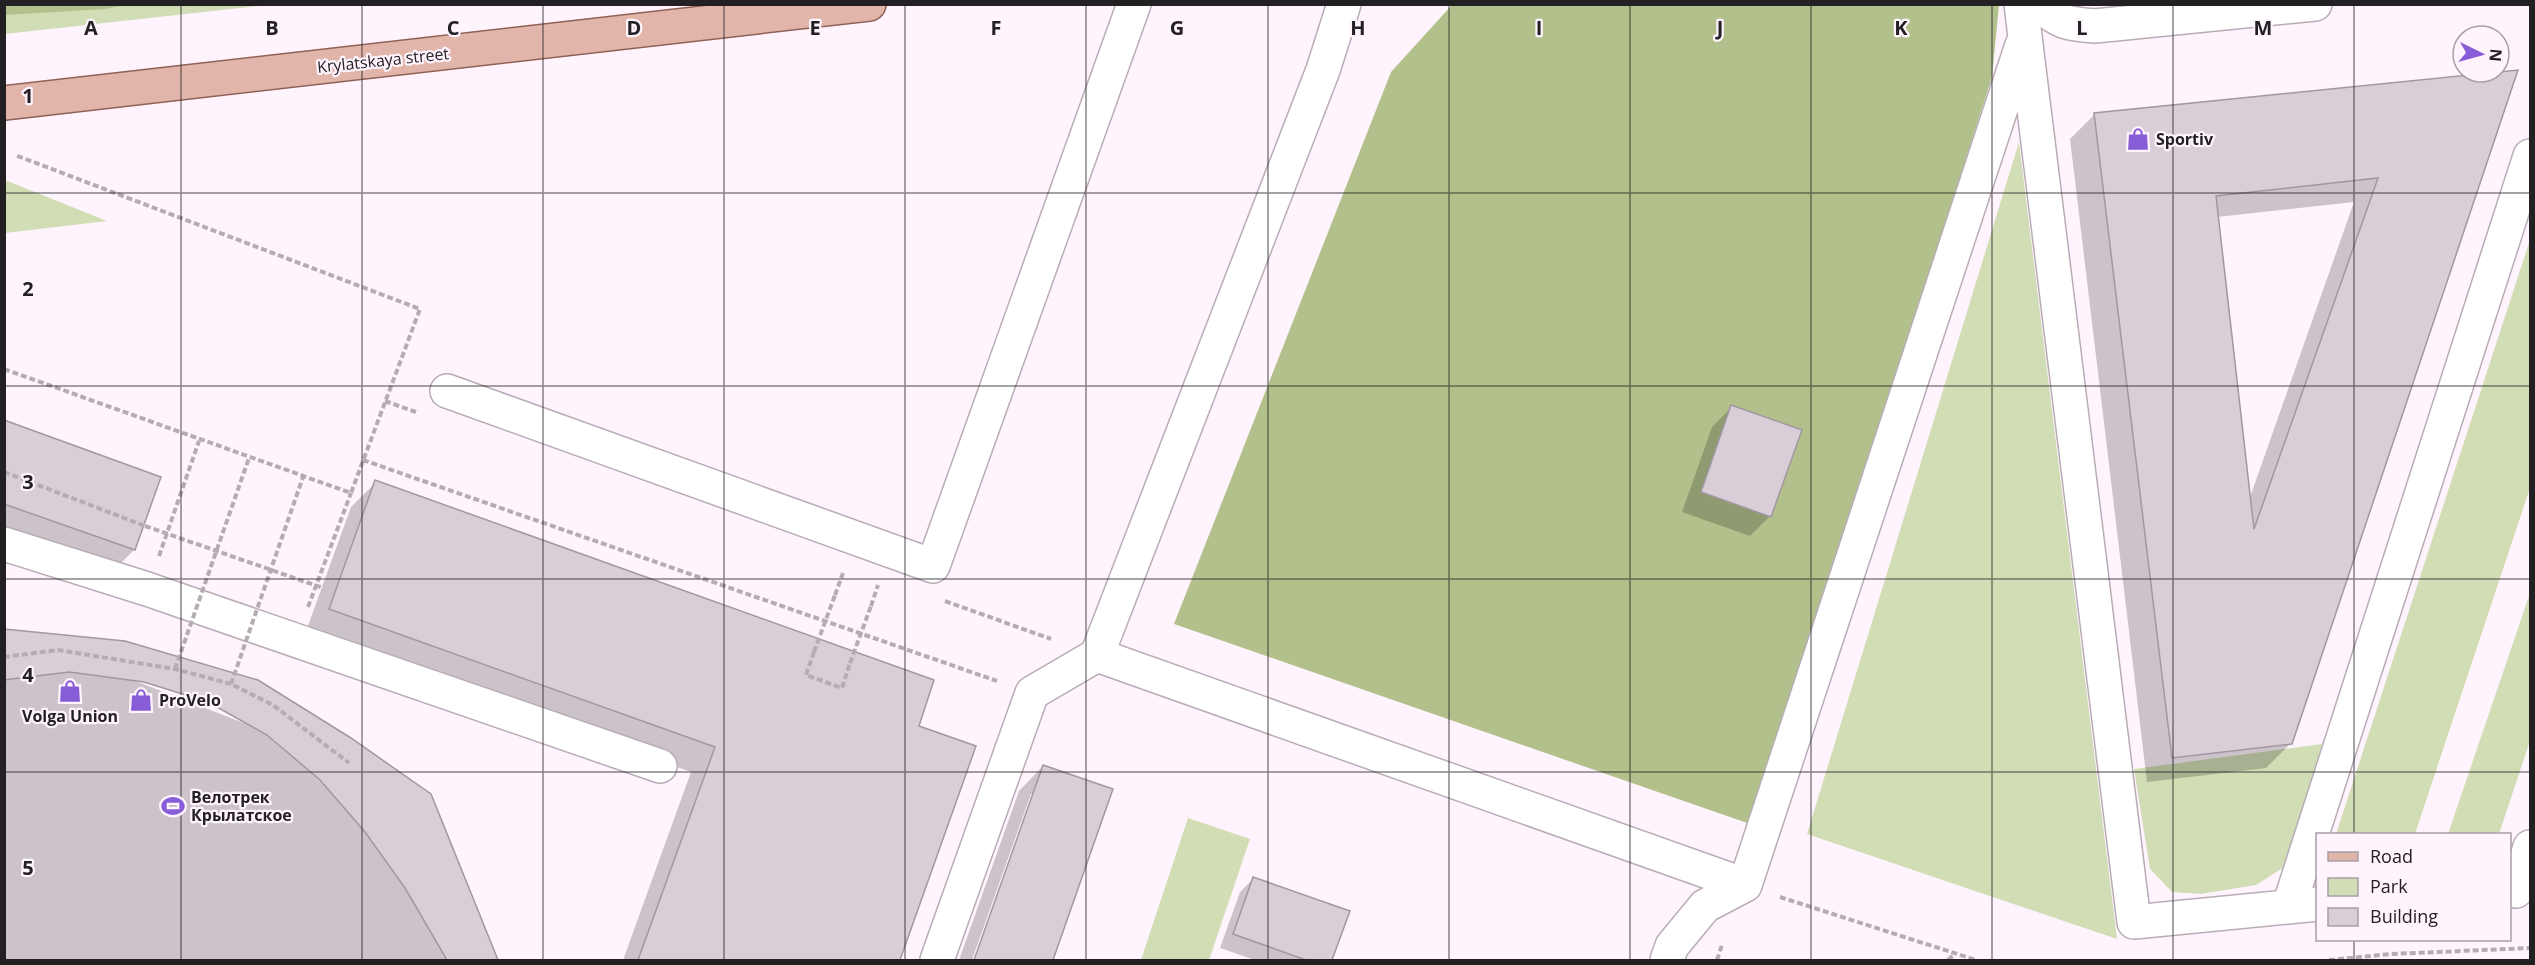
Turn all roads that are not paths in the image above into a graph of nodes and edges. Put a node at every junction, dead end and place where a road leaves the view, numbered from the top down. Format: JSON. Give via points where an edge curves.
{"nodes":[{"id":1,"x":869,"y":4,"type":"edge"},
{"id":2,"x":1134,"y":4,"type":"edge"},
{"id":3,"x":1344,"y":4,"type":"edge"},
{"id":4,"x":2021,"y":4,"type":"edge"},
{"id":5,"x":2039,"y":4,"type":"edge"},
{"id":6,"x":2315,"y":4,"type":"edge"},
{"id":7,"x":2025,"y":37,"type":"junction"},
{"id":8,"x":4,"y":103,"type":"edge"},
{"id":9,"x":2530,"y":156,"type":"edge"},
{"id":10,"x":447,"y":391,"type":"dead end"},
{"id":11,"x":4,"y":544,"type":"edge"},
{"id":12,"x":1097,"y":655,"type":"junction"},
{"id":13,"x":660,"y":766,"type":"dead end"},
{"id":14,"x":2325,"y":833,"type":"edge"},
{"id":15,"x":2530,"y":847,"type":"edge"},
{"id":16,"x":2316,"y":862,"type":"edge"},
{"id":17,"x":1745,"y":885,"type":"junction"},
{"id":18,"x":2519,"y":892,"type":"edge"},
{"id":19,"x":2303,"y":905,"type":"edge"},
{"id":20,"x":937,"y":960,"type":"edge"},
{"id":21,"x":1666,"y":960,"type":"edge"}],
"edges":[{"from":1,"to":8,"type":"main road","name":"Krylatskaya street"},
{"from":2,"to":10,"type":"lane","via":[[933,566]]},
{"from":3,"to":12,"type":"lane","via":[[1319,81]]},
{"from":4,"to":7,"type":"lane"},
{"from":5,"to":6,"type":"lane","via":[[2053,18],[2095,26]]},
{"from":7,"to":17,"type":"lane"},
{"from":7,"to":19,"type":"lane","via":[[2134,922]]},
{"from":9,"to":14,"type":"lane"},
{"from":11,"to":13,"type":"lane","via":[[147,589]]},
{"from":12,"to":17,"type":"lane"},
{"from":12,"to":20,"type":"lane","via":[[1032,693]]},
{"from":15,"to":18,"type":"lane"},
{"from":16,"to":19,"type":"lane"},
{"from":17,"to":21,"type":"lane","via":[[1705,906],[1672,946]]}]}
